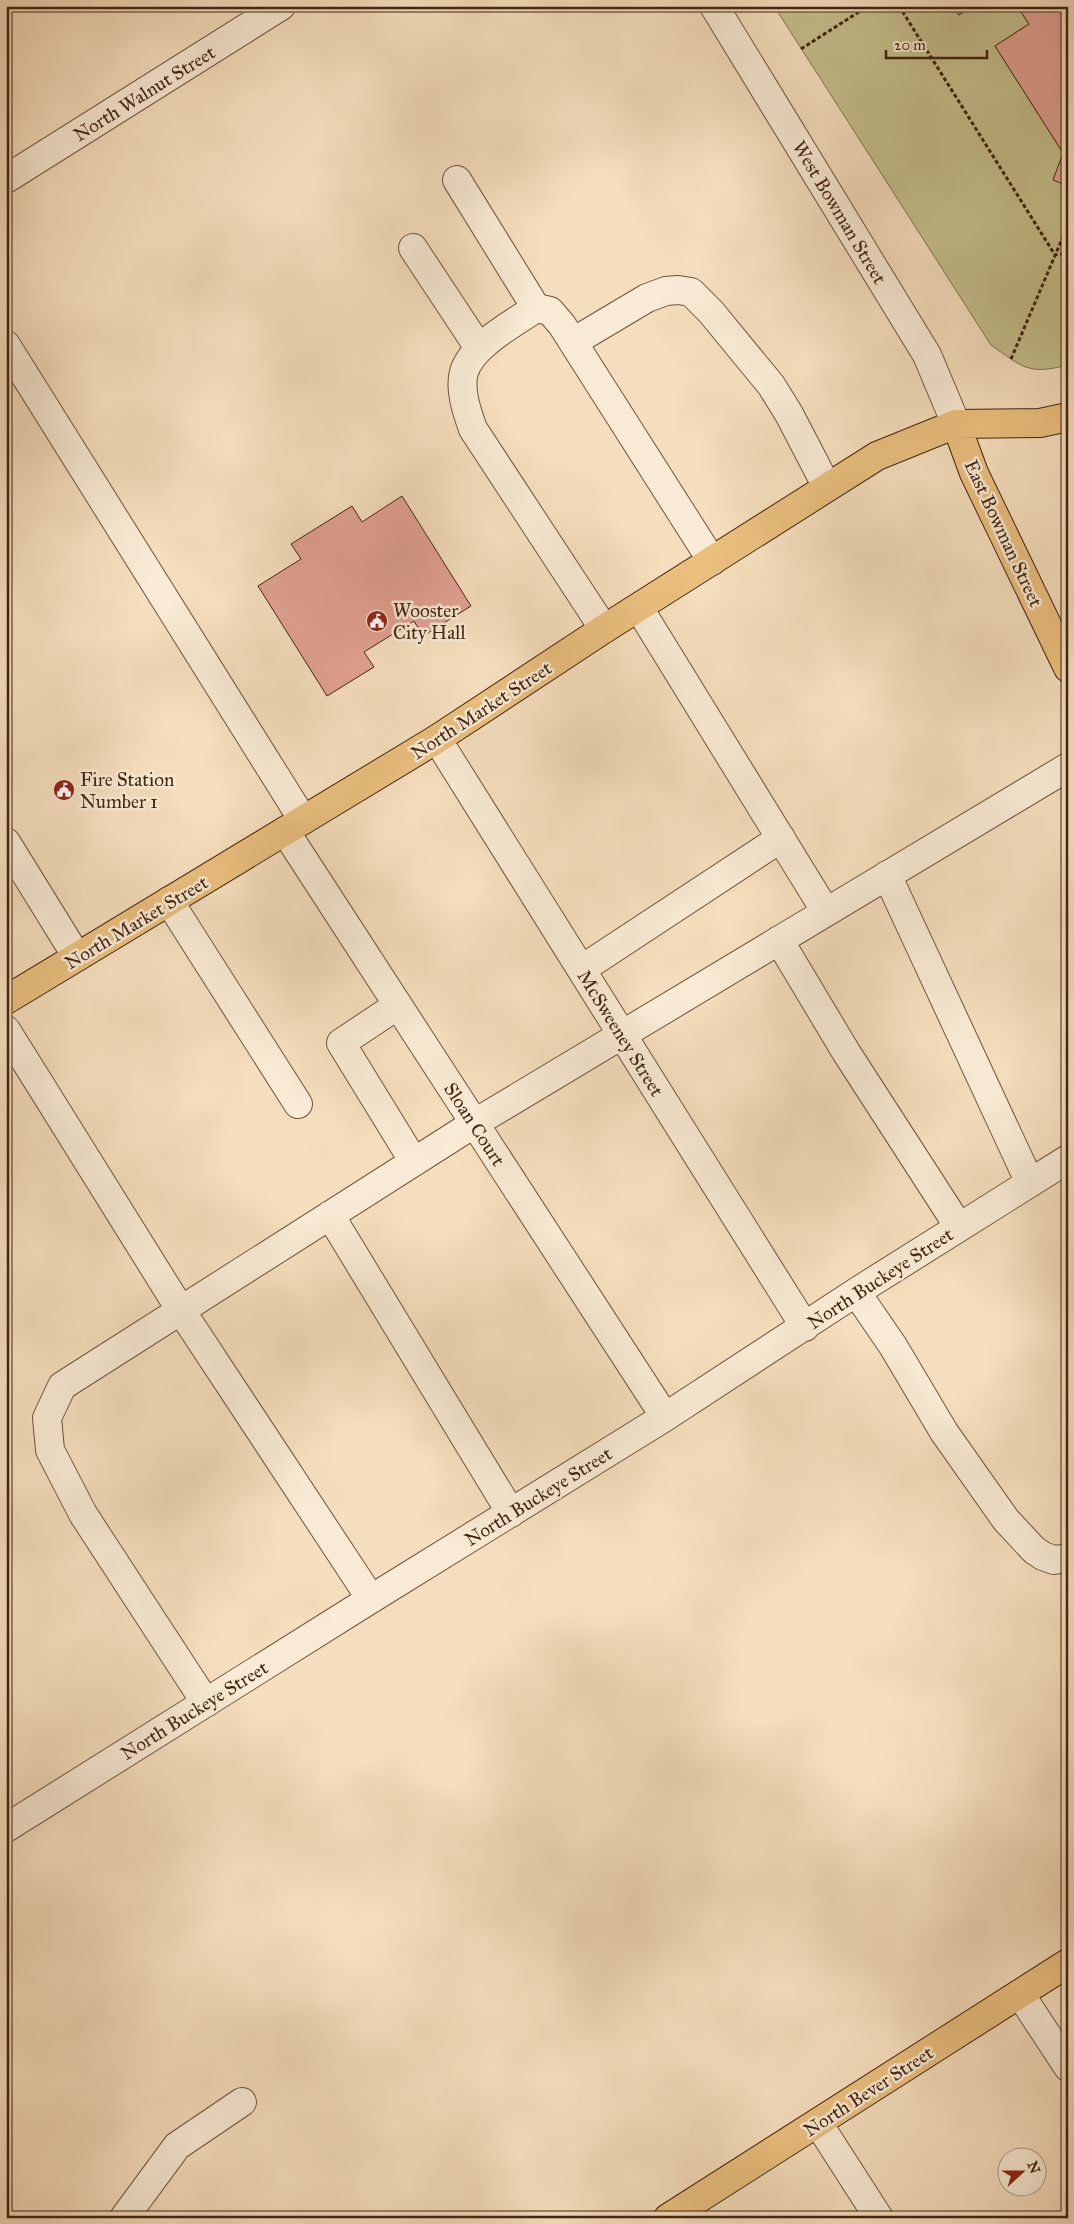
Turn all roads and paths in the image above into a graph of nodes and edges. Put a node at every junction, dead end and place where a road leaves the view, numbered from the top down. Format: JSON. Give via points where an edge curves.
{"nodes":[{"id":1,"x":281,"y":6,"type":"edge"},
{"id":2,"x":714,"y":6,"type":"edge"},
{"id":3,"x":868,"y":6,"type":"edge"},
{"id":4,"x":899,"y":6,"type":"edge"},
{"id":5,"x":801,"y":49,"type":"dead end"},
{"id":6,"x":6,"y":179,"type":"edge"},
{"id":7,"x":457,"y":180,"type":"dead end"},
{"id":8,"x":1068,"y":226,"type":"edge"},
{"id":9,"x":413,"y":248,"type":"dead end"},
{"id":10,"x":1068,"y":253,"type":"edge"},
{"id":11,"x":1055,"y":256,"type":"junction"},
{"id":12,"x":536,"y":308,"type":"junction"},
{"id":13,"x":573,"y":342,"type":"junction"},
{"id":14,"x":6,"y":345,"type":"edge"},
{"id":15,"x":479,"y":348,"type":"junction"},
{"id":16,"x":1011,"y":359,"type":"dead end"},
{"id":17,"x":1068,"y":417,"type":"edge"},
{"id":18,"x":956,"y":424,"type":"junction"},
{"id":19,"x":827,"y":487,"type":"junction"},
{"id":20,"x":712,"y":561,"type":"junction"},
{"id":21,"x":639,"y":608,"type":"junction"},
{"id":22,"x":604,"y":628,"type":"junction"},
{"id":23,"x":1068,"y":668,"type":"edge"},
{"id":24,"x":437,"y":739,"type":"junction"},
{"id":25,"x":1068,"y":766,"type":"edge"},
{"id":26,"x":294,"y":825,"type":"junction"},
{"id":27,"x":781,"y":838,"type":"junction"},
{"id":28,"x":6,"y":842,"type":"edge"},
{"id":29,"x":887,"y":875,"type":"junction"},
{"id":30,"x":169,"y":901,"type":"junction"},
{"id":31,"x":826,"y":912,"type":"junction"},
{"id":32,"x":779,"y":940,"type":"junction"},
{"id":33,"x":77,"y":957,"type":"junction"},
{"id":34,"x":582,"y":969,"type":"junction"},
{"id":35,"x":6,"y":1000,"type":"edge"},
{"id":36,"x":398,"y":1005,"type":"junction"},
{"id":37,"x":6,"y":1030,"type":"edge"},
{"id":38,"x":622,"y":1034,"type":"junction"},
{"id":39,"x":298,"y":1104,"type":"dead end"},
{"id":40,"x":475,"y":1123,"type":"junction"},
{"id":41,"x":1068,"y":1159,"type":"edge"},
{"id":42,"x":414,"y":1162,"type":"junction"},
{"id":43,"x":1030,"y":1183,"type":"junction"},
{"id":44,"x":330,"y":1215,"type":"junction"},
{"id":45,"x":959,"y":1227,"type":"junction"},
{"id":46,"x":856,"y":1292,"type":"junction"},
{"id":47,"x":180,"y":1310,"type":"junction"},
{"id":48,"x":805,"y":1327,"type":"junction"},
{"id":49,"x":665,"y":1417,"type":"junction"},
{"id":50,"x":511,"y":1512,"type":"junction"},
{"id":51,"x":1068,"y":1558,"type":"edge"},
{"id":52,"x":370,"y":1599,"type":"junction"},
{"id":53,"x":206,"y":1703,"type":"junction"},
{"id":54,"x":6,"y":1828,"type":"edge"},
{"id":55,"x":1068,"y":1963,"type":"edge"},
{"id":56,"x":1020,"y":1994,"type":"junction"},
{"id":57,"x":1068,"y":2067,"type":"edge"},
{"id":58,"x":242,"y":2102,"type":"dead end"},
{"id":59,"x":818,"y":2123,"type":"junction"},
{"id":60,"x":124,"y":2218,"type":"edge"},
{"id":61,"x":668,"y":2218,"type":"edge"},
{"id":62,"x":879,"y":2218,"type":"edge"}],
"edges":[{"from":1,"to":6,"type":"street","name":"North Walnut Street"},
{"from":2,"to":18,"type":"street","name":"West Bowman Street","via":[[928,356]]},
{"from":3,"to":5,"type":"path"},
{"from":4,"to":11,"type":"path"},
{"from":7,"to":12,"type":"street"},
{"from":8,"to":11,"type":"path"},
{"from":9,"to":15,"type":"street"},
{"from":10,"to":11,"type":"path"},
{"from":11,"to":16,"type":"path"},
{"from":12,"to":13,"type":"street","via":[[550,311]]},
{"from":12,"to":15,"type":"street"},
{"from":13,"to":19,"type":"street","via":[[647,298],[666,291],[691,292],[771,386]]},
{"from":13,"to":20,"type":"street"},
{"from":14,"to":26,"type":"street","name":"Sloan Court"},
{"from":15,"to":22,"type":"street","via":[[464,373],[464,402],[473,429]]},
{"from":17,"to":18,"type":"main road","via":[[1040,423]]},
{"from":18,"to":19,"type":"main road","name":"North Market Street","via":[[877,456]]},
{"from":18,"to":23,"type":"main road","name":"East Bowman Street","via":[[974,473]]},
{"from":19,"to":20,"type":"main road","name":"North Market Street"},
{"from":20,"to":21,"type":"main road","name":"North Market Street"},
{"from":21,"to":22,"type":"main road","name":"North Market Street"},
{"from":21,"to":27,"type":"street"},
{"from":22,"to":24,"type":"main road","name":"North Market Street"},
{"from":24,"to":26,"type":"main road","name":"North Market Street"},
{"from":24,"to":34,"type":"street","name":"McSweeney Street"},
{"from":25,"to":29,"type":"street"},
{"from":26,"to":30,"type":"main road","name":"North Market Street"},
{"from":26,"to":36,"type":"street","name":"Sloan Court"},
{"from":27,"to":31,"type":"street"},
{"from":27,"to":34,"type":"street"},
{"from":28,"to":33,"type":"street"},
{"from":29,"to":31,"type":"street"},
{"from":29,"to":43,"type":"street"},
{"from":30,"to":33,"type":"main road","name":"North Market Street"},
{"from":30,"to":39,"type":"street"},
{"from":31,"to":32,"type":"street"},
{"from":32,"to":38,"type":"street"},
{"from":32,"to":45,"type":"street","via":[[846,1052]]},
{"from":33,"to":35,"type":"main road","name":"North Market Street"},
{"from":34,"to":38,"type":"street","name":"McSweeney Street"},
{"from":36,"to":40,"type":"street","name":"Sloan Court"},
{"from":36,"to":42,"type":"street","via":[[341,1043]]},
{"from":37,"to":47,"type":"street"},
{"from":38,"to":40,"type":"street"},
{"from":38,"to":48,"type":"street","name":"McSweeney Street"},
{"from":40,"to":42,"type":"street"},
{"from":40,"to":49,"type":"street","name":"Sloan Court"},
{"from":41,"to":43,"type":"street","name":"North Buckeye Street"},
{"from":42,"to":44,"type":"street"},
{"from":43,"to":45,"type":"street","name":"North Buckeye Street"},
{"from":44,"to":47,"type":"street"},
{"from":44,"to":50,"type":"street"},
{"from":45,"to":46,"type":"street","name":"North Buckeye Street"},
{"from":46,"to":48,"type":"street","name":"North Buckeye Street"},
{"from":46,"to":51,"type":"street","via":[[893,1346],[944,1432],[1006,1520],[1042,1556],[1054,1560]]},
{"from":47,"to":52,"type":"street"},
{"from":47,"to":53,"type":"street","via":[[62,1386],[46,1418],[50,1450],[83,1514]]},
{"from":48,"to":49,"type":"street","name":"North Buckeye Street"},
{"from":49,"to":50,"type":"street","name":"North Buckeye Street"},
{"from":50,"to":52,"type":"street","name":"North Buckeye Street"},
{"from":52,"to":53,"type":"street","name":"North Buckeye Street"},
{"from":53,"to":54,"type":"street","name":"North Buckeye Street"},
{"from":55,"to":56,"type":"main road","name":"North Bever Street"},
{"from":56,"to":57,"type":"street"},
{"from":56,"to":59,"type":"main road","name":"North Bever Street"},
{"from":58,"to":60,"type":"street","via":[[177,2146]]},
{"from":59,"to":61,"type":"main road","name":"North Bever Street"},
{"from":59,"to":62,"type":"street"}]}
